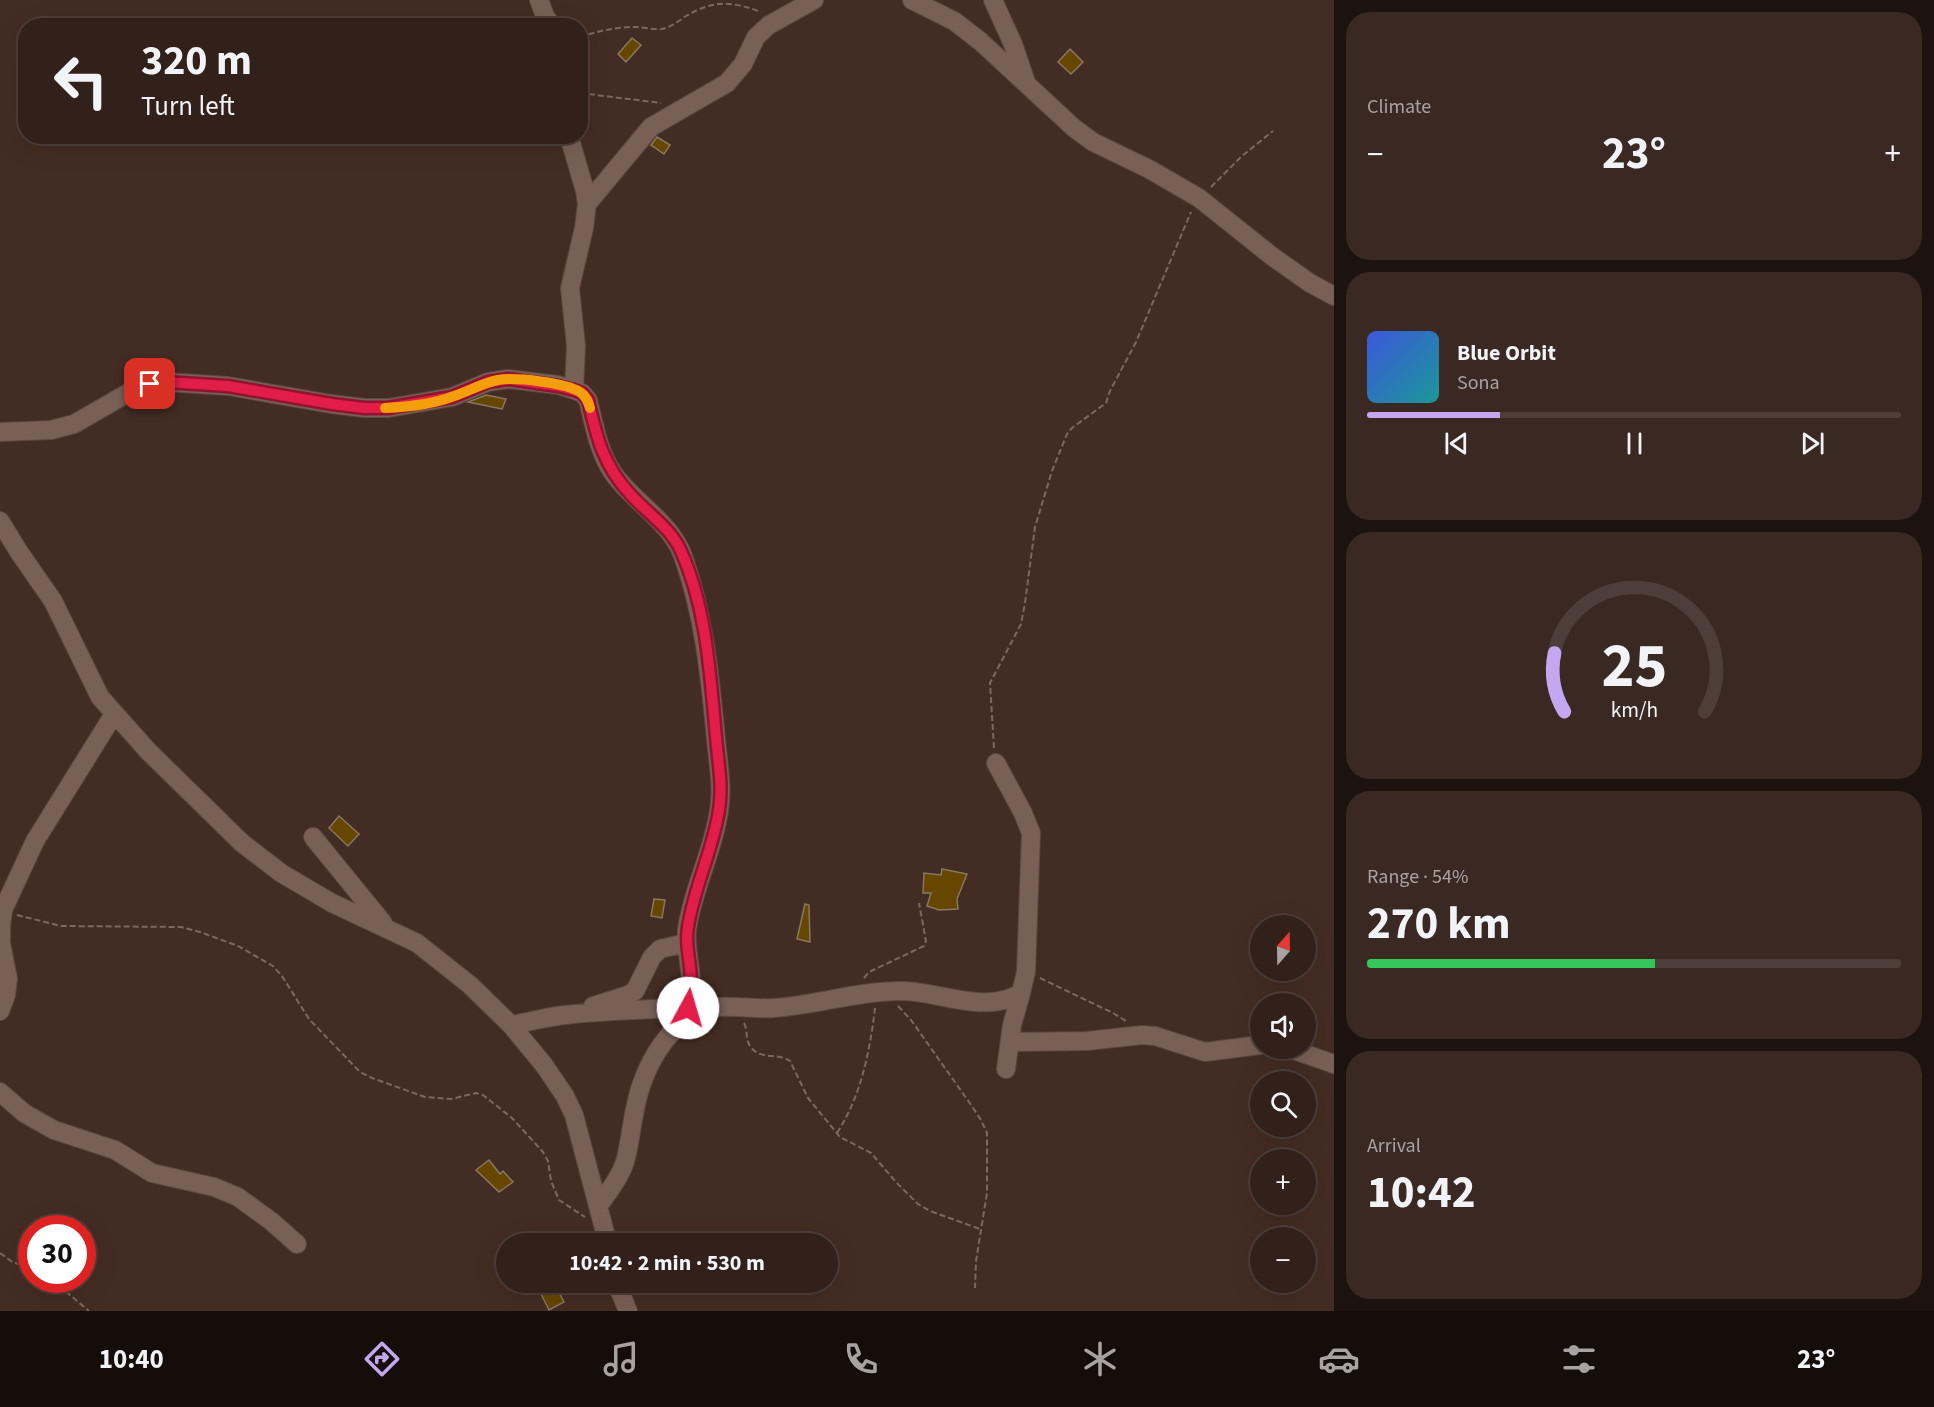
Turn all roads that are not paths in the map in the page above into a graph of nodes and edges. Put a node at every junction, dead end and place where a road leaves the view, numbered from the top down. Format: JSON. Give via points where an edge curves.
{"nodes":[{"id":1,"x":539,"y":0,"type":"edge"},
{"id":2,"x":814,"y":0,"type":"edge"},
{"id":3,"x":912,"y":0,"type":"edge"},
{"id":4,"x":993,"y":0,"type":"edge"},
{"id":5,"x":548,"y":18,"type":"edge"},
{"id":6,"x":1026,"y":84,"type":"junction"},
{"id":7,"x":571,"y":144,"type":"edge"},
{"id":8,"x":587,"y":204,"type":"junction"},
{"id":9,"x":1334,"y":296,"type":"edge"},
{"id":10,"x":574,"y":390,"type":"junction"},
{"id":11,"x":0,"y":432,"type":"edge"},
{"id":12,"x":0,"y":521,"type":"edge"},
{"id":13,"x":114,"y":714,"type":"junction"},
{"id":14,"x":996,"y":763,"type":"road end"},
{"id":15,"x":313,"y":837,"type":"dead end"},
{"id":16,"x":388,"y":929,"type":"junction"},
{"id":17,"x":686,"y":943,"type":"junction"},
{"id":18,"x":1021,"y":993,"type":"junction"},
{"id":19,"x":967,"y":1001,"type":"junction"},
{"id":20,"x":688,"y":1008,"type":"junction"},
{"id":21,"x":0,"y":1011,"type":"edge"},
{"id":22,"x":564,"y":1015,"type":"junction"},
{"id":23,"x":511,"y":1025,"type":"junction"},
{"id":24,"x":1011,"y":1033,"type":"junction"},
{"id":25,"x":1250,"y":1046,"type":"edge"},
{"id":26,"x":1316,"y":1058,"type":"edge"},
{"id":27,"x":1334,"y":1064,"type":"edge"},
{"id":28,"x":1006,"y":1069,"type":"dead end"},
{"id":29,"x":0,"y":1092,"type":"edge"},
{"id":30,"x":599,"y":1205,"type":"junction"},
{"id":31,"x":605,"y":1233,"type":"edge"},
{"id":32,"x":297,"y":1244,"type":"dead end"},
{"id":33,"x":621,"y":1293,"type":"edge"},
{"id":34,"x":628,"y":1311,"type":"edge"}],
"edges":[{"from":1,"to":5,"type":"street"},
{"from":2,"to":8,"type":"street","via":[[778,19],[756,37],[727,83],[651,127]]},
{"from":3,"to":6,"type":"street","via":[[954,21]]},
{"from":4,"to":6,"type":"street"},
{"from":6,"to":9,"type":"street","via":[[1093,142],[1199,198],[1282,263]]},
{"from":7,"to":8,"type":"street"},
{"from":8,"to":10,"type":"street","via":[[570,288],[576,345]]},
{"from":10,"to":11,"type":"street","via":[[499,380],[430,402],[364,408],[228,386],[165,382],[142,385],[63,427]]},
{"from":10,"to":17,"type":"street","via":[[588,400],[603,456],[612,472],[681,550],[708,650],[721,798],[708,858],[694,893]]},
{"from":12,"to":13,"type":"street","via":[[53,600],[94,687]]},
{"from":13,"to":16,"type":"street","via":[[188,792],[250,849],[308,891]]},
{"from":13,"to":21,"type":"street","via":[[35,841],[3,910],[1,944],[8,980]]},
{"from":14,"to":18,"type":"street","via":[[1031,833],[1026,972]]},
{"from":15,"to":16,"type":"street"},
{"from":16,"to":23,"type":"street","via":[[423,947]]},
{"from":17,"to":20,"type":"street","via":[[692,988]]},
{"from":17,"to":22,"type":"street","via":[[660,950],[652,957],[635,991]]},
{"from":18,"to":19,"type":"street","via":[[1006,1000]]},
{"from":18,"to":24,"type":"street"},
{"from":19,"to":20,"type":"street","via":[[899,991],[774,1008]]},
{"from":19,"to":24,"type":"street","via":[[986,1009]]},
{"from":20,"to":22,"type":"street"},
{"from":20,"to":30,"type":"street","via":[[646,1072],[626,1159]]},
{"from":22,"to":23,"type":"street"},
{"from":23,"to":30,"type":"street","via":[[557,1081],[571,1106]]},
{"from":24,"to":25,"type":"street","via":[[1088,1041],[1155,1036],[1204,1052]]},
{"from":24,"to":28,"type":"street"},
{"from":26,"to":27,"type":"street"},
{"from":29,"to":32,"type":"street","via":[[24,1113],[54,1130],[115,1150],[162,1176],[232,1194]]},
{"from":30,"to":31,"type":"street"},
{"from":33,"to":34,"type":"street"}]}
